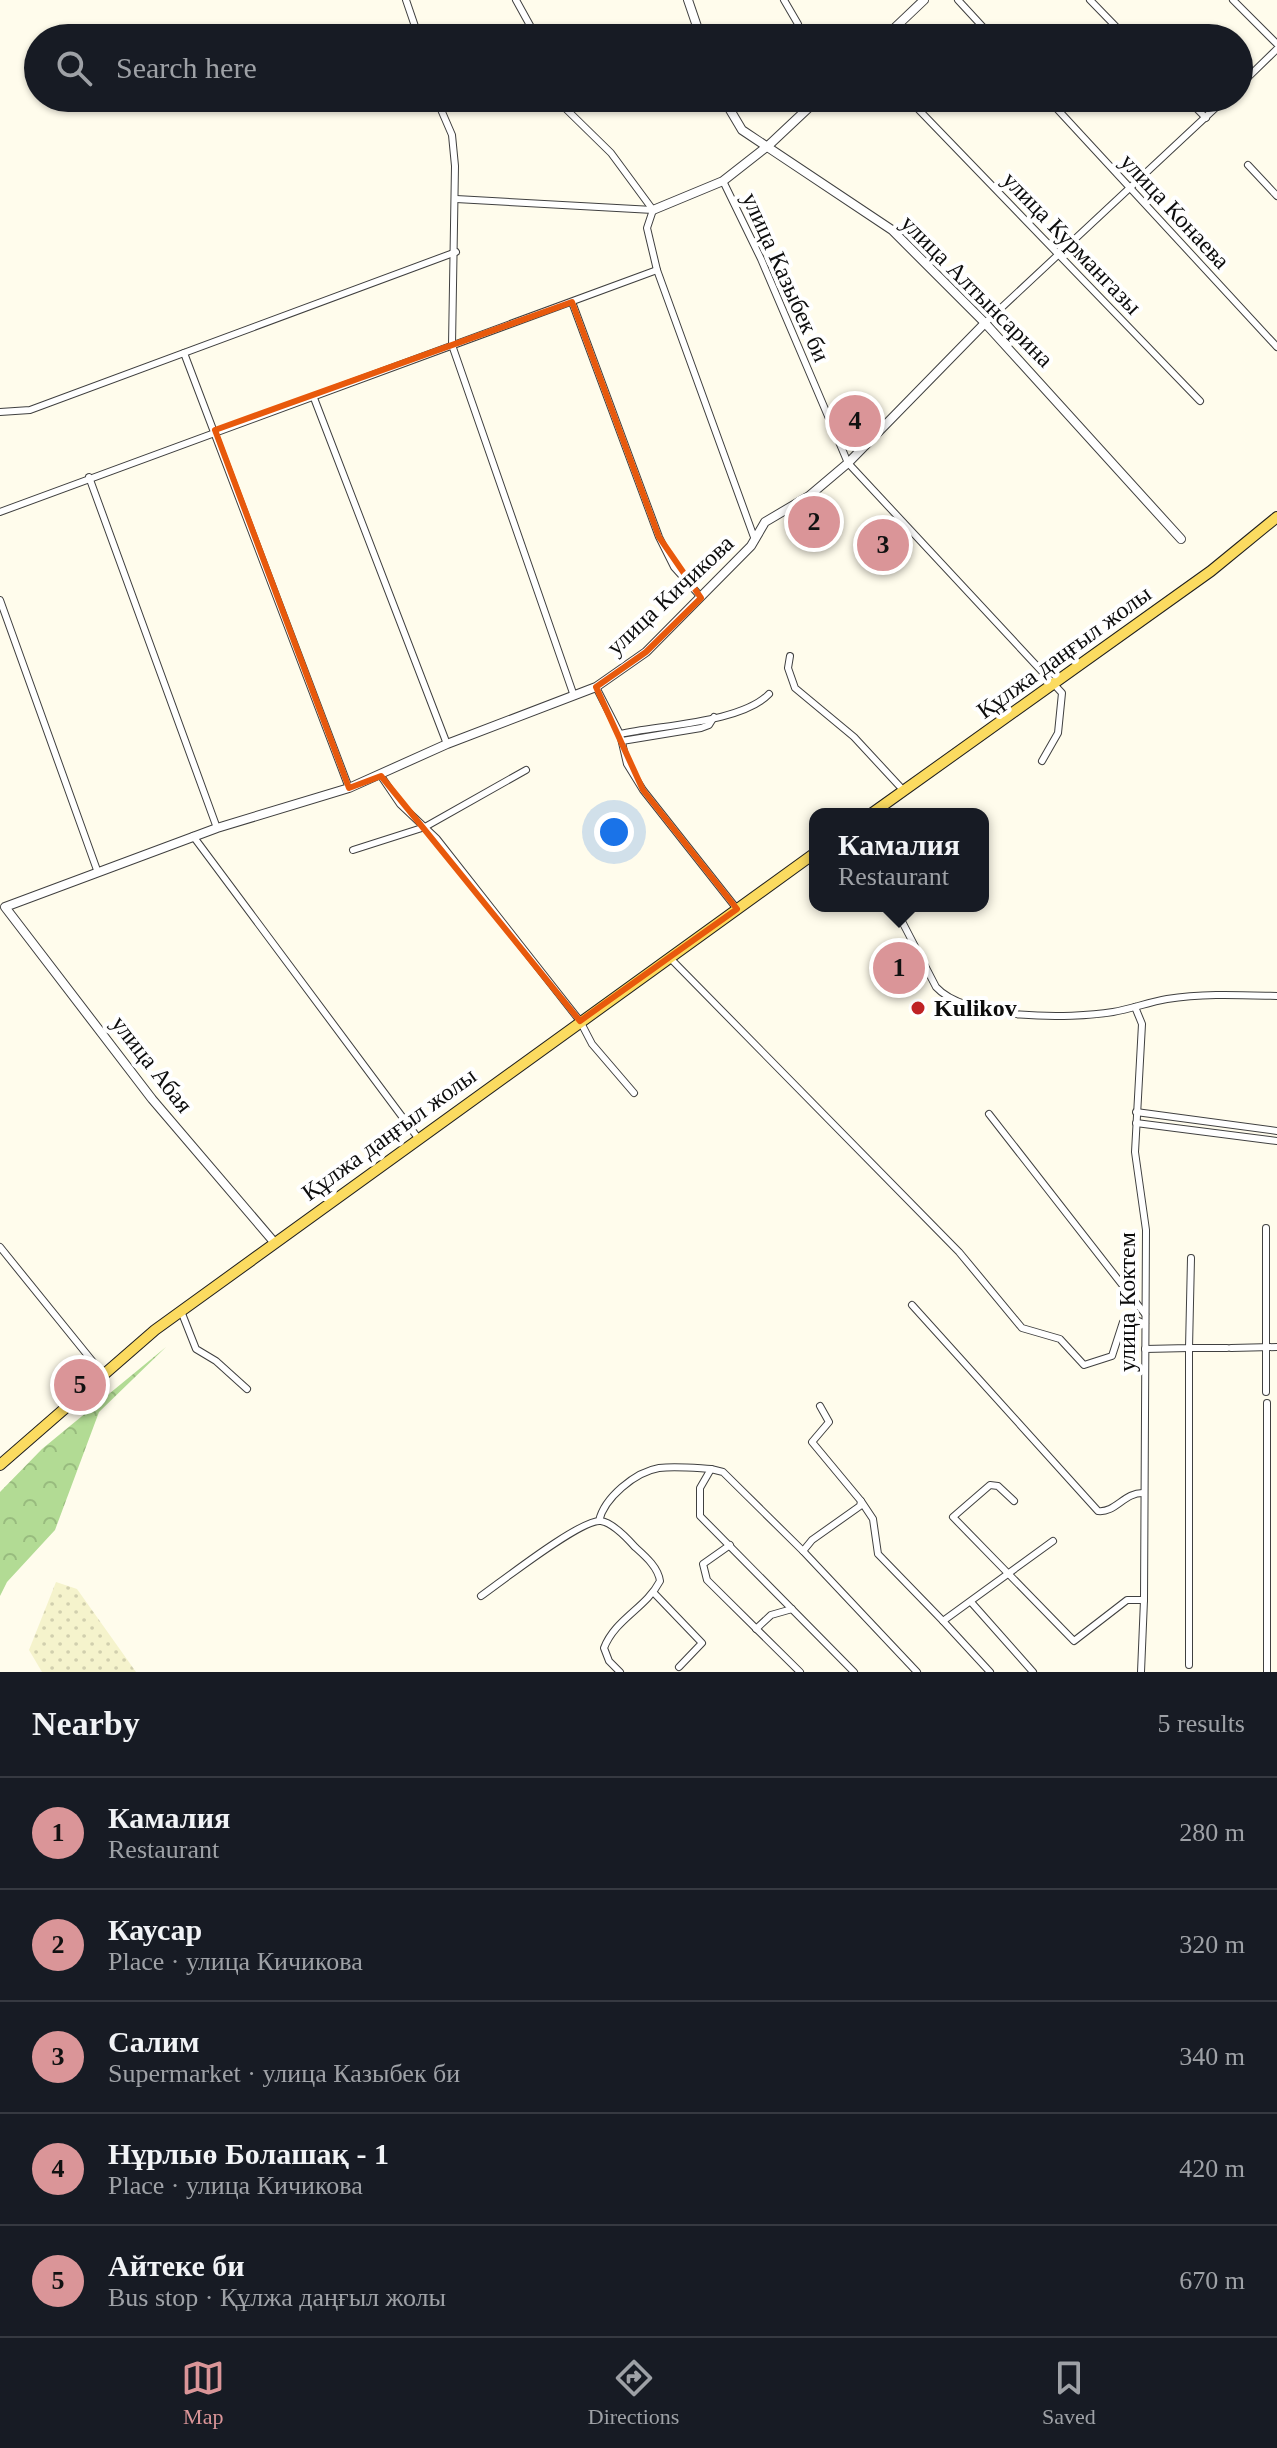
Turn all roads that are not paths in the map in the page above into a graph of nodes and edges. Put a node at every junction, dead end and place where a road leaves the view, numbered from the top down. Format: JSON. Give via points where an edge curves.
{"nodes":[{"id":1,"x":406,"y":0,"type":"edge"},
{"id":2,"x":516,"y":0,"type":"edge"},
{"id":3,"x":688,"y":0,"type":"edge"},
{"id":4,"x":784,"y":0,"type":"edge"},
{"id":5,"x":924,"y":0,"type":"edge"},
{"id":6,"x":958,"y":0,"type":"edge"},
{"id":7,"x":1090,"y":0,"type":"edge"},
{"id":8,"x":1233,"y":0,"type":"edge"},
{"id":9,"x":414,"y":24,"type":"edge"},
{"id":10,"x":529,"y":24,"type":"edge"},
{"id":11,"x":696,"y":24,"type":"edge"},
{"id":12,"x":798,"y":24,"type":"dead end"},
{"id":13,"x":899,"y":24,"type":"edge"},
{"id":14,"x":980,"y":24,"type":"edge"},
{"id":15,"x":1113,"y":24,"type":"edge"},
{"id":16,"x":1277,"y":46,"type":"edge"},
{"id":17,"x":1253,"y":71,"type":"edge"},
{"id":18,"x":442,"y":112,"type":"edge"},
{"id":19,"x":569,"y":112,"type":"edge"},
{"id":20,"x":731,"y":112,"type":"edge"},
{"id":21,"x":804,"y":112,"type":"edge"},
{"id":22,"x":921,"y":112,"type":"edge"},
{"id":23,"x":1060,"y":112,"type":"edge"},
{"id":24,"x":1200,"y":112,"type":"edge"},
{"id":25,"x":1212,"y":112,"type":"edge"},
{"id":26,"x":1206,"y":118,"type":"junction"},
{"id":27,"x":769,"y":145,"type":"junction"},
{"id":28,"x":1248,"y":165,"type":"dead end"},
{"id":29,"x":723,"y":181,"type":"junction"},
{"id":30,"x":1131,"y":191,"type":"junction"},
{"id":31,"x":1277,"y":196,"type":"edge"},
{"id":32,"x":456,"y":199,"type":"junction"},
{"id":33,"x":653,"y":210,"type":"junction"},
{"id":34,"x":456,"y":252,"type":"junction"},
{"id":35,"x":1059,"y":256,"type":"junction"},
{"id":36,"x":657,"y":270,"type":"junction"},
{"id":37,"x":572,"y":302,"type":"junction"},
{"id":38,"x":985,"y":323,"type":"junction"},
{"id":39,"x":452,"y":345,"type":"junction"},
{"id":40,"x":1277,"y":347,"type":"edge"},
{"id":41,"x":184,"y":353,"type":"junction"},
{"id":42,"x":314,"y":398,"type":"junction"},
{"id":43,"x":1200,"y":401,"type":"dead end"},
{"id":44,"x":0,"y":412,"type":"edge"},
{"id":45,"x":215,"y":430,"type":"junction"},
{"id":46,"x":848,"y":463,"type":"junction"},
{"id":47,"x":89,"y":477,"type":"junction"},
{"id":48,"x":0,"y":512,"type":"edge"},
{"id":49,"x":1277,"y":517,"type":"edge"},
{"id":50,"x":1181,"y":539,"type":"dead end"},
{"id":51,"x":755,"y":540,"type":"junction"},
{"id":52,"x":701,"y":598,"type":"junction"},
{"id":53,"x":0,"y":600,"type":"edge"},
{"id":54,"x":790,"y":656,"type":"dead end"},
{"id":55,"x":1055,"y":684,"type":"junction"},
{"id":56,"x":596,"y":687,"type":"junction"},
{"id":57,"x":769,"y":694,"type":"dead end"},
{"id":58,"x":574,"y":696,"type":"junction"},
{"id":59,"x":621,"y":737,"type":"junction"},
{"id":60,"x":447,"y":744,"type":"junction"},
{"id":61,"x":1042,"y":761,"type":"dead end"},
{"id":62,"x":526,"y":770,"type":"dead end"},
{"id":63,"x":381,"y":776,"type":"junction"},
{"id":64,"x":349,"y":788,"type":"junction"},
{"id":65,"x":904,"y":791,"type":"junction"},
{"id":66,"x":880,"y":808,"type":"edge"},
{"id":67,"x":425,"y":827,"type":"junction"},
{"id":68,"x":217,"y":828,"type":"junction"},
{"id":69,"x":193,"y":836,"type":"junction"},
{"id":70,"x":353,"y":850,"type":"dead end"},
{"id":71,"x":809,"y":857,"type":"edge"},
{"id":72,"x":97,"y":870,"type":"junction"},
{"id":73,"x":2,"y":905,"type":"edge"},
{"id":74,"x":737,"y":909,"type":"junction"},
{"id":75,"x":897,"y":912,"type":"edge"},
{"id":76,"x":669,"y":957,"type":"junction"},
{"id":77,"x":1277,"y":996,"type":"edge"},
{"id":78,"x":1135,"y":1007,"type":"junction"},
{"id":79,"x":580,"y":1021,"type":"junction"},
{"id":80,"x":634,"y":1093,"type":"dead end"},
{"id":81,"x":1136,"y":1112,"type":"junction"},
{"id":82,"x":989,"y":1114,"type":"dead end"},
{"id":83,"x":1136,"y":1123,"type":"junction"},
{"id":84,"x":1277,"y":1131,"type":"edge"},
{"id":85,"x":418,"y":1138,"type":"junction"},
{"id":86,"x":1277,"y":1141,"type":"edge"},
{"id":87,"x":1266,"y":1228,"type":"dead end"},
{"id":88,"x":274,"y":1242,"type":"junction"},
{"id":89,"x":0,"y":1247,"type":"edge"},
{"id":90,"x":1191,"y":1258,"type":"dead end"},
{"id":91,"x":912,"y":1305,"type":"dead end"},
{"id":92,"x":181,"y":1311,"type":"junction"},
{"id":93,"x":1145,"y":1314,"type":"junction"},
{"id":94,"x":1145,"y":1324,"type":"junction"},
{"id":95,"x":1267,"y":1347,"type":"junction"},
{"id":96,"x":1277,"y":1347,"type":"edge"},
{"id":97,"x":1189,"y":1348,"type":"junction"},
{"id":98,"x":1145,"y":1349,"type":"junction"},
{"id":99,"x":102,"y":1373,"type":"junction"},
{"id":100,"x":247,"y":1389,"type":"dead end"},
{"id":101,"x":1266,"y":1392,"type":"dead end"},
{"id":102,"x":1267,"y":1403,"type":"dead end"},
{"id":103,"x":820,"y":1406,"type":"dead end"},
{"id":104,"x":0,"y":1465,"type":"edge"},
{"id":105,"x":711,"y":1469,"type":"junction"},
{"id":106,"x":1144,"y":1493,"type":"junction"},
{"id":107,"x":861,"y":1501,"type":"junction"},
{"id":108,"x":1014,"y":1501,"type":"dead end"},
{"id":109,"x":599,"y":1521,"type":"junction"},
{"id":110,"x":1053,"y":1541,"type":"dead end"},
{"id":111,"x":730,"y":1545,"type":"junction"},
{"id":112,"x":803,"y":1551,"type":"junction"},
{"id":113,"x":1007,"y":1576,"type":"junction"},
{"id":114,"x":654,"y":1593,"type":"junction"},
{"id":115,"x":481,"y":1596,"type":"dead end"},
{"id":116,"x":1144,"y":1600,"type":"junction"},
{"id":117,"x":971,"y":1602,"type":"junction"},
{"id":118,"x":792,"y":1609,"type":"junction"},
{"id":119,"x":943,"y":1621,"type":"junction"},
{"id":120,"x":756,"y":1629,"type":"junction"},
{"id":121,"x":1189,"y":1665,"type":"dead end"},
{"id":122,"x":679,"y":1667,"type":"dead end"},
{"id":123,"x":620,"y":1672,"type":"edge"},
{"id":124,"x":800,"y":1672,"type":"edge"},
{"id":125,"x":854,"y":1672,"type":"edge"},
{"id":126,"x":917,"y":1672,"type":"edge"},
{"id":127,"x":990,"y":1672,"type":"edge"},
{"id":128,"x":1033,"y":1672,"type":"edge"},
{"id":129,"x":1141,"y":1672,"type":"edge"},
{"id":130,"x":1267,"y":1672,"type":"edge"}],
"edges":[{"from":1,"to":9,"type":"street"},
{"from":2,"to":10,"type":"street"},
{"from":3,"to":11,"type":"street"},
{"from":4,"to":12,"type":"street"},
{"from":5,"to":13,"type":"street"},
{"from":6,"to":14,"type":"street"},
{"from":7,"to":15,"type":"street"},
{"from":8,"to":16,"type":"street"},
{"from":16,"to":17,"type":"street"},
{"from":18,"to":32,"type":"street","via":[[452,135]]},
{"from":19,"to":33,"type":"street","via":[[611,153]]},
{"from":20,"to":27,"type":"street","name":"улица Алтынсарина","via":[[742,130]]},
{"from":21,"to":27,"type":"street"},
{"from":22,"to":35,"type":"street","name":"улица Курмангазы"},
{"from":23,"to":30,"type":"street","name":"улица Конаева"},
{"from":24,"to":26,"type":"street"},
{"from":25,"to":26,"type":"street","name":"улица Кичикова"},
{"from":26,"to":30,"type":"street","name":"улица Кичикова"},
{"from":27,"to":29,"type":"street"},
{"from":27,"to":38,"type":"street","name":"улица Алтынсарина","via":[[892,230]]},
{"from":28,"to":31,"type":"street"},
{"from":29,"to":33,"type":"street"},
{"from":29,"to":46,"type":"street","name":"улица Казыбек би"},
{"from":30,"to":35,"type":"street","name":"улица Кичикова"},
{"from":30,"to":40,"type":"street","name":"улица Конаева"},
{"from":32,"to":33,"type":"street"},
{"from":32,"to":34,"type":"street"},
{"from":33,"to":36,"type":"street","via":[[647,228]]},
{"from":34,"to":39,"type":"street"},
{"from":34,"to":41,"type":"street"},
{"from":35,"to":38,"type":"street","name":"улица Кичикова"},
{"from":35,"to":43,"type":"street","name":"улица Курмангазы"},
{"from":36,"to":37,"type":"street"},
{"from":36,"to":51,"type":"street"},
{"from":37,"to":39,"type":"street"},
{"from":37,"to":52,"type":"street","via":[[659,537],[674,567]]},
{"from":38,"to":46,"type":"street","name":"улица Кичикова"},
{"from":38,"to":50,"type":"street","name":"улица Алтынсарина"},
{"from":39,"to":42,"type":"street"},
{"from":39,"to":58,"type":"street"},
{"from":41,"to":44,"type":"street","via":[[30,410]]},
{"from":41,"to":45,"type":"street"},
{"from":42,"to":45,"type":"street"},
{"from":42,"to":60,"type":"street"},
{"from":45,"to":47,"type":"street"},
{"from":45,"to":64,"type":"street"},
{"from":46,"to":51,"type":"street","name":"улица Кичикова","via":[[809,496],[765,522]]},
{"from":46,"to":55,"type":"street","name":"улица Казыбек би"},
{"from":47,"to":48,"type":"street"},
{"from":47,"to":68,"type":"street"},
{"from":49,"to":55,"type":"main road","name":"Құлжа даңғыл жолы"},
{"from":51,"to":52,"type":"street","name":"улица Кичикова"},
{"from":52,"to":56,"type":"street","name":"улица Кичикова","via":[[646,652]]},
{"from":53,"to":72,"type":"street"},
{"from":54,"to":65,"type":"street","via":[[795,688],[862,745]]},
{"from":55,"to":61,"type":"street","via":[[1062,693],[1062,715]]},
{"from":55,"to":65,"type":"main road","name":"Құлжа даңғыл жолы"},
{"from":56,"to":58,"type":"street","name":"улица Кичикова"},
{"from":56,"to":59,"type":"street"},
{"from":57,"to":59,"type":"street","via":[[714,717]]},
{"from":58,"to":60,"type":"street","name":"улица Кичикова"},
{"from":59,"to":74,"type":"street","via":[[627,764],[643,790]]},
{"from":60,"to":63,"type":"street","name":"улица Кичикова"},
{"from":62,"to":67,"type":"street"},
{"from":63,"to":64,"type":"street","name":"улица Кичикова"},
{"from":63,"to":67,"type":"street"},
{"from":64,"to":68,"type":"street","name":"улица Кичикова"},
{"from":65,"to":66,"type":"main road","name":"Құлжа даңғыл жолы"},
{"from":67,"to":70,"type":"street"},
{"from":67,"to":79,"type":"street"},
{"from":68,"to":69,"type":"street","name":"улица Кичикова"},
{"from":69,"to":72,"type":"street","name":"улица Кичикова"},
{"from":69,"to":85,"type":"street"},
{"from":71,"to":74,"type":"main road","name":"Құлжа даңғыл жолы"},
{"from":72,"to":73,"type":"street","name":"улица Кичикова"},
{"from":73,"to":88,"type":"street","name":"улица Абая","via":[[152,1099]]},
{"from":74,"to":76,"type":"main road","name":"Құлжа даңғыл жолы"},
{"from":75,"to":78,"type":"street","via":[[936,987],[954,1001],[1013,1014],[1098,1014]]},
{"from":76,"to":79,"type":"main road","name":"Құлжа даңғыл жолы"},
{"from":76,"to":94,"type":"street","via":[[959,1252],[1022,1328],[1060,1339],[1084,1365],[1112,1356],[1123,1322]]},
{"from":77,"to":78,"type":"street","via":[[1179,998]]},
{"from":78,"to":81,"type":"street","name":"улица Коктем","via":[[1142,1024]]},
{"from":79,"to":80,"type":"street","via":[[592,1044]]},
{"from":79,"to":85,"type":"main road","name":"Құлжа даңғыл жолы"},
{"from":81,"to":83,"type":"street","name":"улица Коктем"},
{"from":81,"to":84,"type":"street"},
{"from":82,"to":93,"type":"street"},
{"from":83,"to":86,"type":"street"},
{"from":83,"to":93,"type":"street","name":"улица Коктем","via":[[1146,1230]]},
{"from":85,"to":88,"type":"main road","name":"Құлжа даңғыл жолы"},
{"from":87,"to":95,"type":"street"},
{"from":88,"to":92,"type":"main road","name":"Құлжа даңғыл жолы"},
{"from":89,"to":99,"type":"street"},
{"from":90,"to":97,"type":"street"},
{"from":91,"to":106,"type":"street","via":[[1098,1511],[1108,1511],[1130,1494]]},
{"from":92,"to":99,"type":"main road","name":"Құлжа даңғыл жолы"},
{"from":92,"to":100,"type":"street","via":[[196,1349]]},
{"from":93,"to":94,"type":"street","name":"улица Коктем"},
{"from":94,"to":98,"type":"street","name":"улица Коктем"},
{"from":95,"to":96,"type":"street"},
{"from":95,"to":97,"type":"street"},
{"from":95,"to":101,"type":"street"},
{"from":97,"to":98,"type":"street"},
{"from":97,"to":121,"type":"street"},
{"from":98,"to":106,"type":"street","name":"улица Коктем"},
{"from":99,"to":104,"type":"main road","name":"Құлжа даңғыл жолы"},
{"from":102,"to":130,"type":"street"},
{"from":103,"to":107,"type":"street","via":[[829,1422],[812,1442]]},
{"from":105,"to":109,"type":"street","via":[[657,1469],[632,1481],[602,1507]]},
{"from":105,"to":111,"type":"street","via":[[700,1488],[700,1516]]},
{"from":105,"to":112,"type":"street","via":[[723,1472]]},
{"from":106,"to":116,"type":"street","name":"улица Коктем"},
{"from":107,"to":112,"type":"street"},
{"from":107,"to":119,"type":"street","via":[[873,1519],[878,1554]]},
{"from":108,"to":113,"type":"street","via":[[990,1485],[953,1514]]},
{"from":109,"to":114,"type":"street","via":[[630,1541],[659,1574]]},
{"from":109,"to":115,"type":"street","via":[[570,1533]]},
{"from":110,"to":113,"type":"street"},
{"from":111,"to":118,"type":"street"},
{"from":111,"to":120,"type":"street","via":[[703,1564],[702,1571]]},
{"from":112,"to":126,"type":"street"},
{"from":113,"to":116,"type":"street","via":[[1074,1641],[1127,1600]]},
{"from":113,"to":117,"type":"street"},
{"from":114,"to":122,"type":"street","via":[[702,1643]]},
{"from":114,"to":123,"type":"street","via":[[610,1631],[604,1648]]},
{"from":116,"to":129,"type":"street","name":"улица Коктем"},
{"from":117,"to":119,"type":"street"},
{"from":117,"to":128,"type":"street"},
{"from":118,"to":120,"type":"street","via":[[771,1615]]},
{"from":118,"to":125,"type":"street"},
{"from":119,"to":127,"type":"street"},
{"from":120,"to":124,"type":"street"}]}
